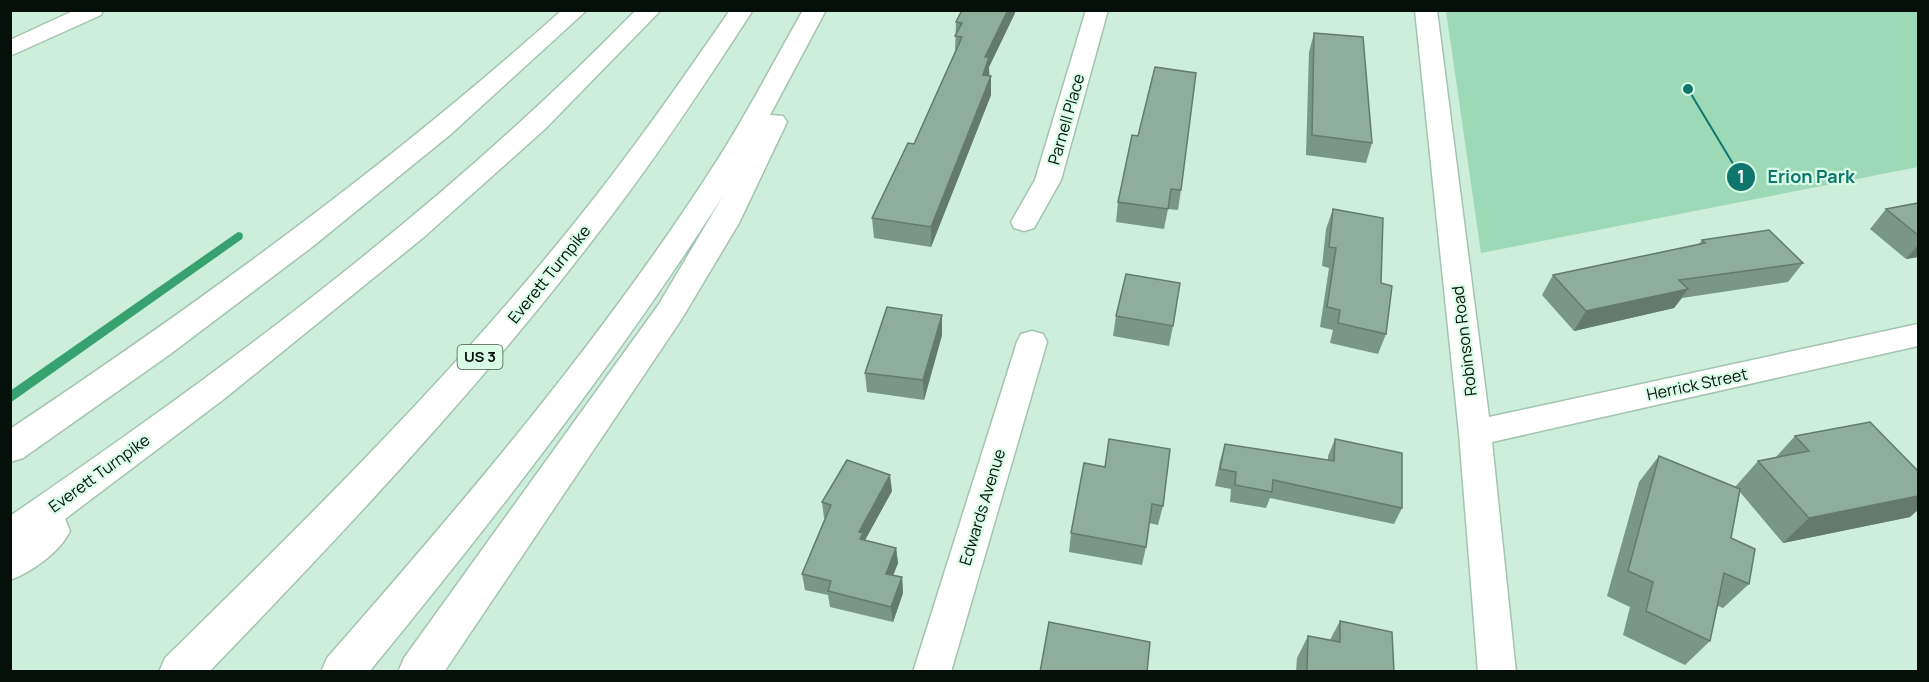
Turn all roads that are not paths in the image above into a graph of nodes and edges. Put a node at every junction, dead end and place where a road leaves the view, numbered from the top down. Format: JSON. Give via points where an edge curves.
{"nodes":[{"id":1,"x":93,"y":10,"type":"edge"},
{"id":2,"x":576,"y":10,"type":"edge"},
{"id":3,"x":650,"y":10,"type":"edge"},
{"id":4,"x":742,"y":10,"type":"edge"},
{"id":5,"x":815,"y":10,"type":"edge"},
{"id":6,"x":825,"y":10,"type":"edge"},
{"id":7,"x":1097,"y":10,"type":"edge"},
{"id":8,"x":1426,"y":10,"type":"edge"},
{"id":9,"x":10,"y":49,"type":"edge"},
{"id":10,"x":1024,"y":222,"type":"dead end"},
{"id":11,"x":354,"y":279,"type":"junction"},
{"id":12,"x":1918,"y":335,"type":"edge"},
{"id":13,"x":1032,"y":342,"type":"dead end"},
{"id":14,"x":1475,"y":433,"type":"junction"},
{"id":15,"x":10,"y":448,"type":"edge"},
{"id":16,"x":10,"y":537,"type":"edge"},
{"id":17,"x":10,"y":563,"type":"edge"},
{"id":18,"x":180,"y":672,"type":"edge"},
{"id":19,"x":342,"y":672,"type":"edge"},
{"id":20,"x":419,"y":672,"type":"edge"},
{"id":21,"x":932,"y":672,"type":"edge"},
{"id":22,"x":1497,"y":672,"type":"edge"}],
"edges":[{"from":1,"to":9,"type":"street"},
{"from":2,"to":15,"type":"highway","via":[[483,95],[372,185],[218,301]]},
{"from":3,"to":11,"type":"highway","name":"Everett Turnpike","via":[[527,131]]},
{"from":4,"to":18,"type":"highway","name":"Everett Turnpike","number":"US 3","via":[[619,186],[509,322],[371,476]]},
{"from":5,"to":19,"type":"highway","via":[[720,178],[642,294],[517,460]]},
{"from":6,"to":20,"type":"highway","via":[[764,146],[699,265],[604,409]]},
{"from":7,"to":10,"type":"street","name":"Parnell Place","via":[[1048,180]]},
{"from":8,"to":14,"type":"street","name":"Robinson Road"},
{"from":11,"to":16,"type":"highway","name":"Everett Turnpike"},
{"from":11,"to":17,"type":"highway","via":[[185,424]]},
{"from":12,"to":14,"type":"street","name":"Herrick Street"},
{"from":13,"to":21,"type":"street","name":"Edwards Avenue"},
{"from":14,"to":22,"type":"street","name":"Robinson Road"}]}
